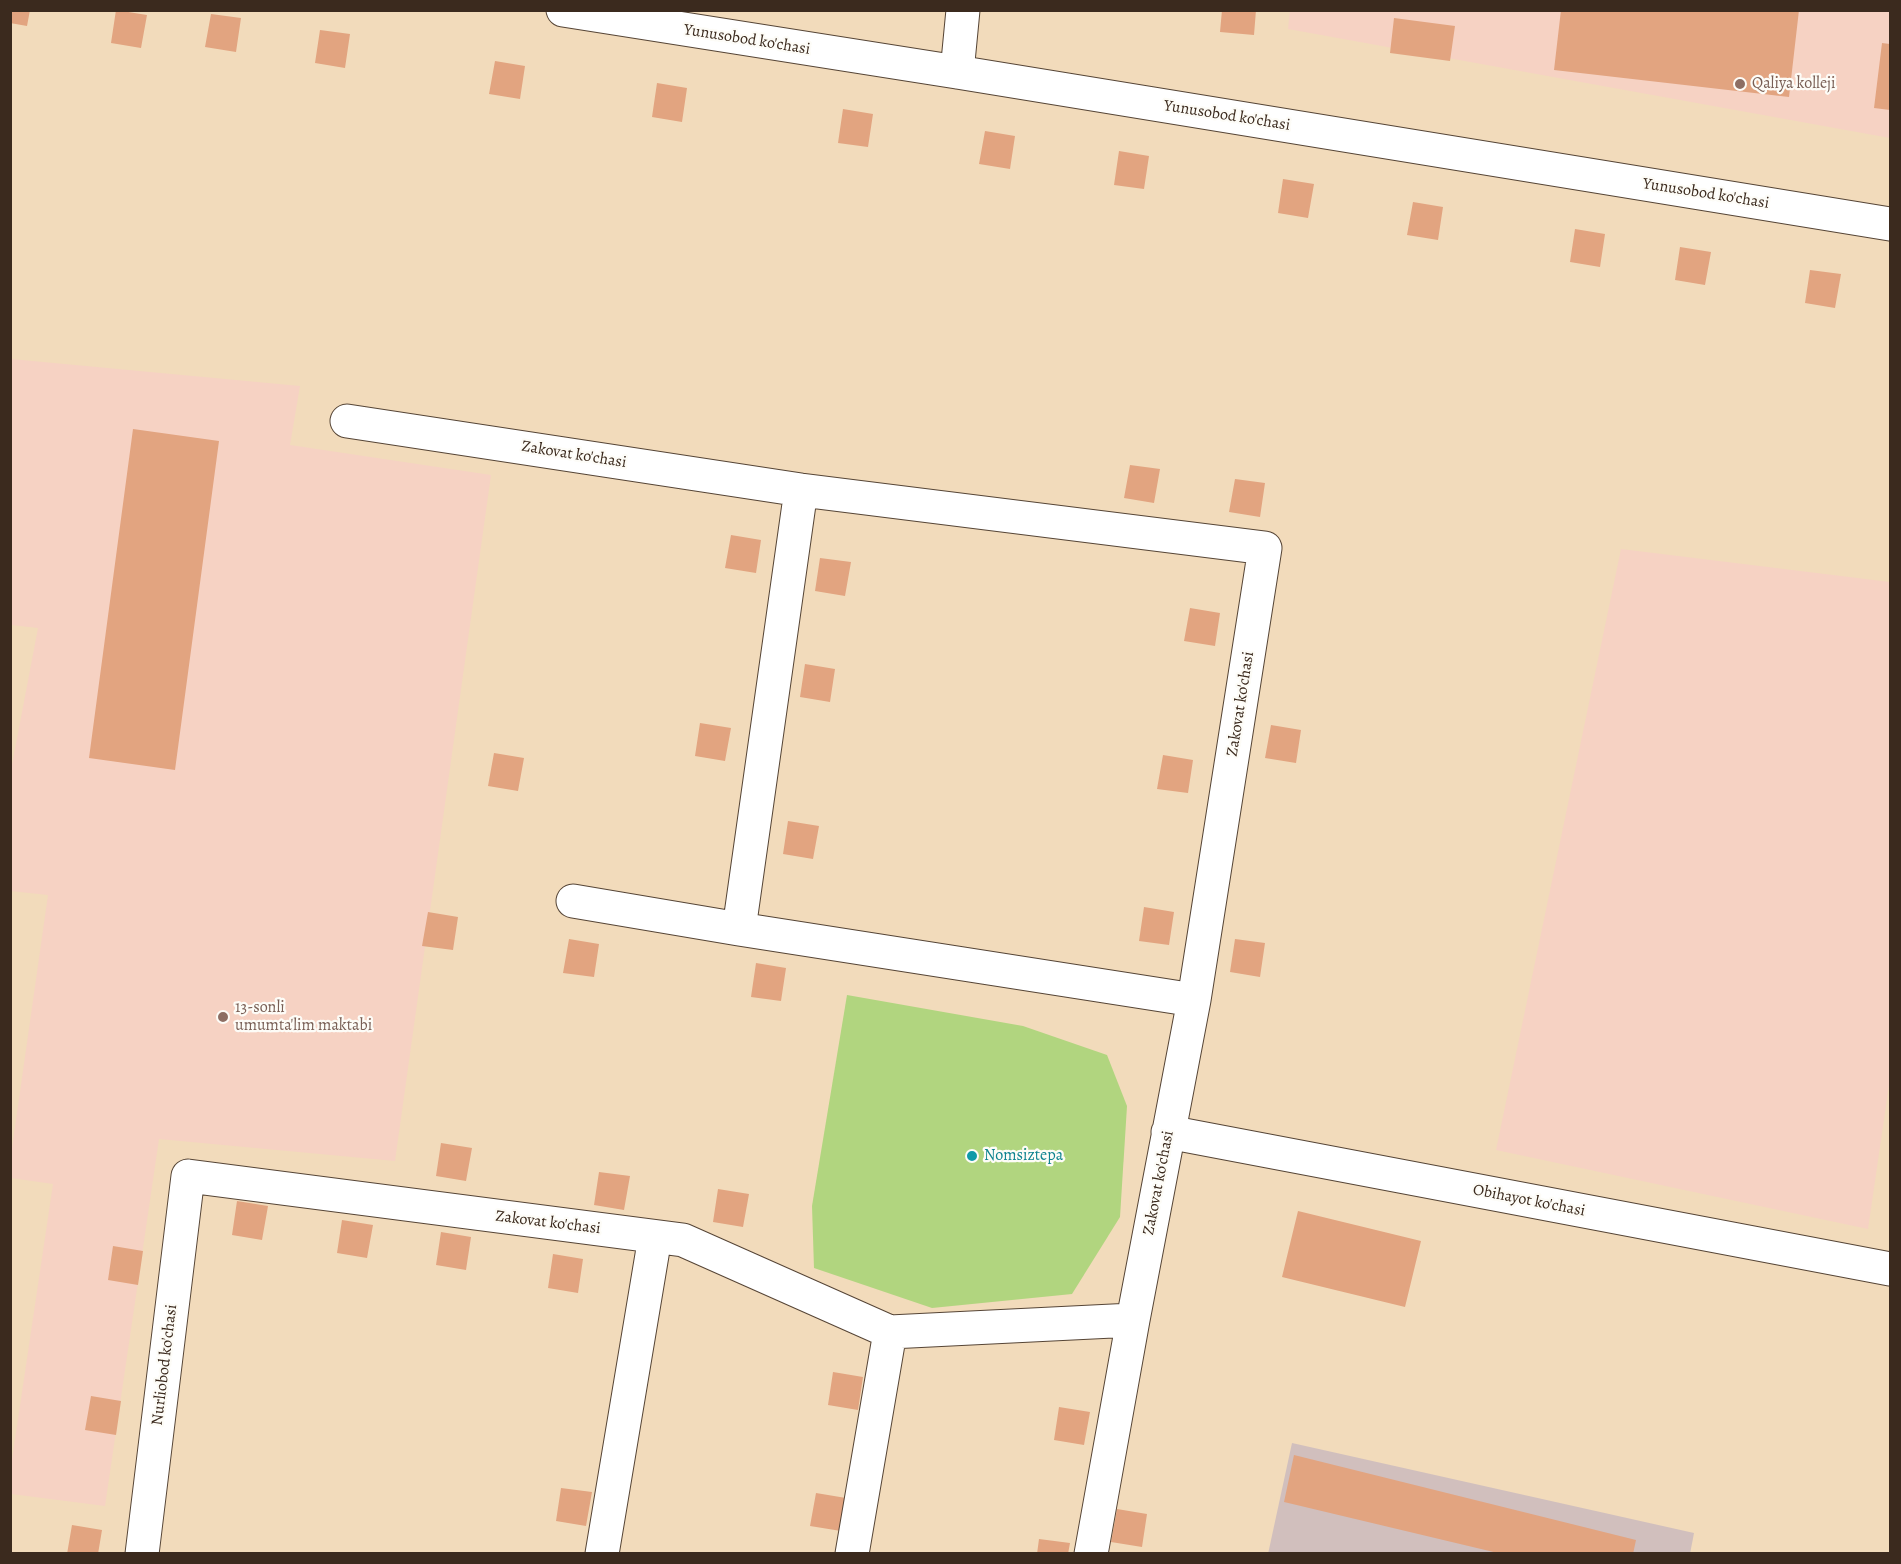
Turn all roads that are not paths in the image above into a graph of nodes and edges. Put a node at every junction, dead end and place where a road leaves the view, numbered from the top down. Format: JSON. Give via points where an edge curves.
{"nodes":[{"id":1,"x":562,"y":10,"type":"edge"},
{"id":2,"x":963,"y":10,"type":"edge"},
{"id":3,"x":598,"y":14,"type":"edge"},
{"id":4,"x":957,"y":72,"type":"junction"},
{"id":5,"x":1890,"y":224,"type":"edge"},
{"id":6,"x":347,"y":421,"type":"dead end"},
{"id":7,"x":801,"y":490,"type":"junction"},
{"id":8,"x":573,"y":901,"type":"dead end"},
{"id":9,"x":739,"y":929,"type":"junction"},
{"id":10,"x":1194,"y":1000,"type":"junction"},
{"id":11,"x":1168,"y":1132,"type":"junction"},
{"id":12,"x":188,"y":1176,"type":"joint"},
{"id":13,"x":655,"y":1237,"type":"junction"},
{"id":14,"x":1890,"y":1269,"type":"edge"},
{"id":15,"x":1133,"y":1320,"type":"junction"},
{"id":16,"x":890,"y":1332,"type":"junction"},
{"id":17,"x":142,"y":1554,"type":"edge"},
{"id":18,"x":602,"y":1554,"type":"edge"},
{"id":19,"x":852,"y":1554,"type":"edge"},
{"id":20,"x":1091,"y":1554,"type":"edge"}],
"edges":[{"from":1,"to":3,"type":"street","name":"Yunusobod ko'chasi"},
{"from":2,"to":4,"type":"street"},
{"from":3,"to":4,"type":"street","name":"Yunusobod ko'chasi"},
{"from":4,"to":5,"type":"street","name":"Yunusobod ko'chasi"},
{"from":6,"to":7,"type":"street","name":"Zakovat ko'chasi"},
{"from":7,"to":9,"type":"street"},
{"from":7,"to":10,"type":"street","name":"Zakovat ko'chasi","via":[[1265,548]]},
{"from":8,"to":9,"type":"street"},
{"from":9,"to":10,"type":"street"},
{"from":10,"to":11,"type":"street","name":"Zakovat ko'chasi"},
{"from":11,"to":14,"type":"street","name":"Obihayot ko'chasi"},
{"from":11,"to":15,"type":"street","name":"Zakovat ko'chasi"},
{"from":12,"to":13,"type":"street","name":"Zakovat ko'chasi"},
{"from":12,"to":17,"type":"street","name":"Nurliobod ko'chasi"},
{"from":13,"to":16,"type":"street","name":"Zakovat ko'chasi","via":[[682,1240]]},
{"from":13,"to":18,"type":"street"},
{"from":15,"to":16,"type":"street","name":"Zakovat ko'chasi"},
{"from":15,"to":20,"type":"street","name":"Zakovat ko'chasi"},
{"from":16,"to":19,"type":"street"}]}
